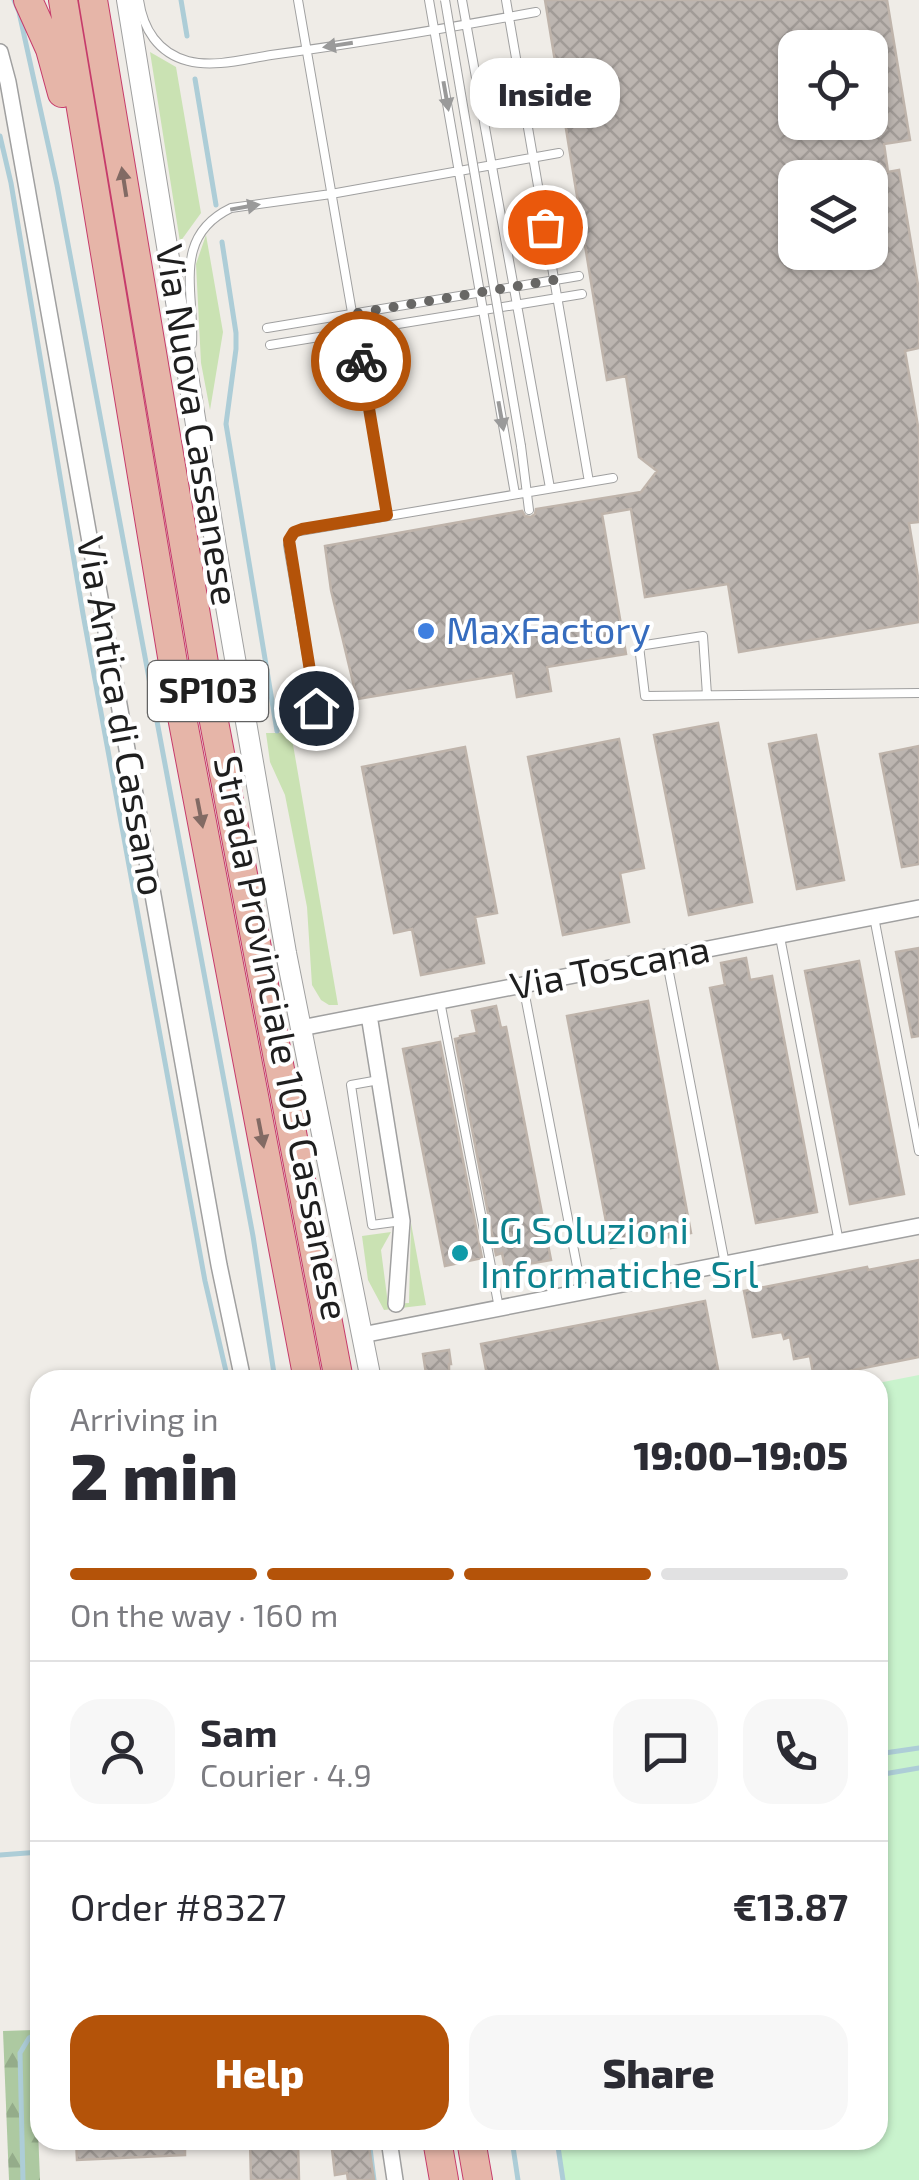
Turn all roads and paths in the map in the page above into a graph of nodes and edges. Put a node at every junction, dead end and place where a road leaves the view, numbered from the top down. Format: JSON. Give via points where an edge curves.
{"nodes":[{"id":1,"x":28,"y":0,"type":"edge"},
{"id":2,"x":63,"y":0,"type":"edge"},
{"id":3,"x":94,"y":0,"type":"edge"},
{"id":4,"x":127,"y":0,"type":"edge"},
{"id":5,"x":139,"y":0,"type":"edge"},
{"id":6,"x":298,"y":0,"type":"edge"},
{"id":7,"x":429,"y":0,"type":"edge"},
{"id":8,"x":446,"y":0,"type":"edge"},
{"id":9,"x":462,"y":0,"type":"edge"},
{"id":10,"x":506,"y":0,"type":"edge"},
{"id":11,"x":536,"y":12,"type":"dead end"},
{"id":12,"x":508,"y":17,"type":"junction"},
{"id":13,"x":466,"y":24,"type":"junction"},
{"id":14,"x":434,"y":29,"type":"junction"},
{"id":15,"x":306,"y":50,"type":"junction"},
{"id":16,"x":0,"y":52,"type":"edge"},
{"id":17,"x":559,"y":154,"type":"dead end"},
{"id":18,"x":533,"y":158,"type":"junction"},
{"id":19,"x":492,"y":166,"type":"junction"},
{"id":20,"x":459,"y":171,"type":"junction"},
{"id":21,"x":331,"y":194,"type":"junction"},
{"id":22,"x":579,"y":276,"type":"dead end"},
{"id":23,"x":554,"y":280,"type":"junction"},
{"id":24,"x":514,"y":288,"type":"junction"},
{"id":25,"x":480,"y":293,"type":"junction"},
{"id":26,"x":582,"y":294,"type":"dead end"},
{"id":27,"x":558,"y":298,"type":"junction"},
{"id":28,"x":517,"y":305,"type":"junction"},
{"id":29,"x":483,"y":310,"type":"junction"},
{"id":30,"x":352,"y":314,"type":"junction"},
{"id":31,"x":267,"y":328,"type":"dead end"},
{"id":32,"x":355,"y":331,"type":"junction"},
{"id":33,"x":270,"y":345,"type":"dead end"},
{"id":34,"x":190,"y":379,"type":"junction"},
{"id":35,"x":613,"y":478,"type":"dead end"},
{"id":36,"x":590,"y":482,"type":"junction"},
{"id":37,"x":550,"y":488,"type":"junction"},
{"id":38,"x":528,"y":492,"type":"junction"},
{"id":39,"x":515,"y":494,"type":"junction"},
{"id":40,"x":529,"y":510,"type":"dead end"},
{"id":41,"x":387,"y":515,"type":"junction"},
{"id":42,"x":919,"y":693,"type":"edge"},
{"id":43,"x":706,"y":695,"type":"junction"},
{"id":44,"x":316,"y":708,"type":"dead end"},
{"id":45,"x":182,"y":718,"type":"junction"},
{"id":46,"x":919,"y":908,"type":"edge"},
{"id":47,"x":874,"y":917,"type":"junction"},
{"id":48,"x":780,"y":935,"type":"junction"},
{"id":49,"x":666,"y":957,"type":"junction"},
{"id":50,"x":523,"y":985,"type":"junction"},
{"id":51,"x":440,"y":1001,"type":"junction"},
{"id":52,"x":369,"y":1015,"type":"junction"},
{"id":53,"x":301,"y":1028,"type":"junction"},
{"id":54,"x":379,"y":1080,"type":"junction"},
{"id":55,"x":919,"y":1151,"type":"edge"},
{"id":56,"x":402,"y":1221,"type":"junction"},
{"id":57,"x":919,"y":1226,"type":"edge"},
{"id":58,"x":839,"y":1242,"type":"junction"},
{"id":59,"x":725,"y":1264,"type":"junction"},
{"id":60,"x":582,"y":1292,"type":"junction"},
{"id":61,"x":396,"y":1304,"type":"dead end"},
{"id":62,"x":499,"y":1308,"type":"junction"},
{"id":63,"x":362,"y":1335,"type":"junction"},
{"id":64,"x":241,"y":1370,"type":"edge"},
{"id":65,"x":306,"y":1370,"type":"edge"},
{"id":66,"x":337,"y":1370,"type":"edge"},
{"id":67,"x":369,"y":1370,"type":"edge"},
{"id":68,"x":390,"y":2150,"type":"edge"},
{"id":69,"x":439,"y":2150,"type":"edge"},
{"id":70,"x":473,"y":2150,"type":"edge"},
{"id":71,"x":481,"y":2150,"type":"edge"},
{"id":72,"x":395,"y":2180,"type":"edge"},
{"id":73,"x":444,"y":2180,"type":"edge"},
{"id":74,"x":480,"y":2180,"type":"edge"}],
"edges":[{"from":1,"to":45,"type":"highway","number":"SP103","via":[[61,86],[108,393]]},
{"from":2,"to":45,"type":"highway","name":"Strada Provinciale 103 Cassanese","number":"SP103"},
{"from":66,"to":3,"type":"highway","name":"Strada Provinciale 103 Cassanese","number":"SP103","one_way":true,"via":[[212,711]]},
{"from":4,"to":34,"type":"street","name":"Via Nuova Cassanese"},
{"from":5,"to":15,"type":"lane","via":[[154,39],[184,60],[211,63]]},
{"from":6,"to":15,"type":"lane"},
{"from":7,"to":14,"type":"lane"},
{"from":8,"to":38,"type":"lane","bridge":true},
{"from":9,"to":13,"type":"lane"},
{"from":10,"to":12,"type":"lane"},
{"from":11,"to":12,"type":"lane"},
{"from":12,"to":13,"type":"lane"},
{"from":12,"to":18,"type":"lane"},
{"from":13,"to":14,"type":"lane"},
{"from":13,"to":19,"type":"lane"},
{"from":14,"to":15,"type":"lane","one_way":true},
{"from":14,"to":20,"type":"lane","one_way":true},
{"from":15,"to":21,"type":"lane"},
{"from":16,"to":64,"type":"street","name":"Via Antica di Cassano"},
{"from":17,"to":18,"type":"lane"},
{"from":18,"to":19,"type":"lane"},
{"from":18,"to":23,"type":"lane"},
{"from":19,"to":20,"type":"lane"},
{"from":19,"to":24,"type":"lane"},
{"from":20,"to":21,"type":"lane"},
{"from":20,"to":25,"type":"lane"},
{"from":21,"to":30,"type":"lane"},
{"from":34,"to":21,"type":"lane","one_way":true,"via":[[189,263],[200,233],[231,208]]},
{"from":22,"to":23,"type":"lane"},
{"from":23,"to":24,"type":"lane"},
{"from":23,"to":27,"type":"lane"},
{"from":24,"to":25,"type":"lane"},
{"from":24,"to":28,"type":"lane"},
{"from":25,"to":29,"type":"lane"},
{"from":25,"to":30,"type":"lane"},
{"from":26,"to":27,"type":"lane"},
{"from":27,"to":28,"type":"lane"},
{"from":27,"to":36,"type":"lane"},
{"from":28,"to":29,"type":"lane"},
{"from":28,"to":37,"type":"lane"},
{"from":29,"to":32,"type":"lane"},
{"from":29,"to":39,"type":"lane","one_way":true},
{"from":30,"to":31,"type":"lane"},
{"from":30,"to":32,"type":"lane"},
{"from":32,"to":33,"type":"lane"},
{"from":32,"to":41,"type":"lane"},
{"from":34,"to":53,"type":"street","name":"Via Nuova Cassanese","number":"SP103"},
{"from":35,"to":36,"type":"lane"},
{"from":36,"to":37,"type":"lane"},
{"from":37,"to":38,"type":"lane"},
{"from":38,"to":39,"type":"lane"},
{"from":38,"to":40,"type":"lane"},
{"from":39,"to":41,"type":"lane"},
{"from":41,"to":44,"type":"lane","via":[[302,529],[289,540]]},
{"from":42,"to":43,"type":"lane"},
{"from":43,"to":43,"type":"lane","via":[[704,636],[639,646],[645,696]]},
{"from":45,"to":65,"type":"highway","name":"Strada Provinciale 103 Cassanese","number":"SP103","one_way":true},
{"from":46,"to":47,"type":"street","name":"Via Toscana"},
{"from":47,"to":48,"type":"street","name":"Via Toscana"},
{"from":47,"to":55,"type":"lane"},
{"from":48,"to":49,"type":"street","name":"Via Toscana"},
{"from":48,"to":58,"type":"lane"},
{"from":49,"to":50,"type":"street","name":"Via Toscana"},
{"from":49,"to":59,"type":"lane"},
{"from":50,"to":51,"type":"street","name":"Via Toscana"},
{"from":50,"to":60,"type":"lane"},
{"from":51,"to":52,"type":"street","name":"Via Toscana"},
{"from":51,"to":62,"type":"lane"},
{"from":52,"to":53,"type":"street","name":"Via Toscana"},
{"from":52,"to":54,"type":"street"},
{"from":53,"to":63,"type":"street","name":"Via Nuova Cassanese","number":"SP103"},
{"from":54,"to":56,"type":"street"},
{"from":54,"to":56,"type":"lane","via":[[351,1085],[372,1225]]},
{"from":56,"to":61,"type":"street"},
{"from":57,"to":58,"type":"street"},
{"from":58,"to":59,"type":"street"},
{"from":59,"to":60,"type":"street"},
{"from":60,"to":62,"type":"street"},
{"from":62,"to":63,"type":"street"},
{"from":63,"to":67,"type":"street","name":"Via Nuova Cassanese","number":"SP103"},
{"from":68,"to":72,"type":"street"},
{"from":69,"to":73,"type":"highway"},
{"from":70,"to":74,"type":"highway"},
{"from":71,"to":74,"type":"highway"}]}
